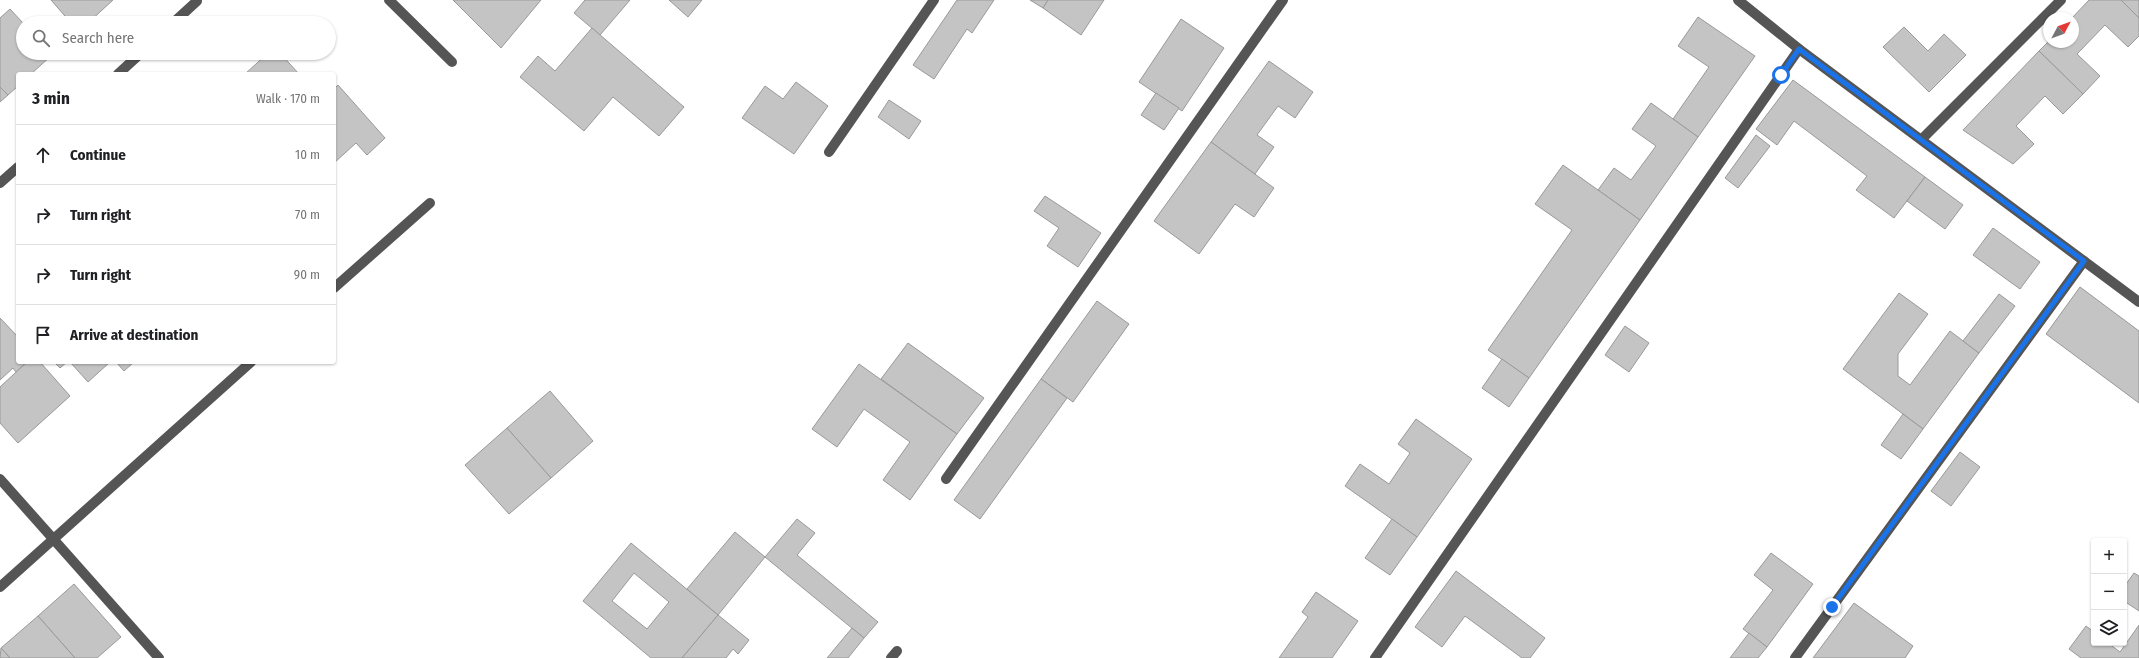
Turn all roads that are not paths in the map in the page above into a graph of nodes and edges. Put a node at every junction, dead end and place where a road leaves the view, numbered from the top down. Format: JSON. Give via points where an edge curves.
{"nodes":[{"id":1,"x":389,"y":0,"type":"edge"},
{"id":2,"x":934,"y":0,"type":"edge"},
{"id":3,"x":1283,"y":0,"type":"edge"},
{"id":4,"x":1738,"y":0,"type":"edge"},
{"id":5,"x":2060,"y":0,"type":"edge"},
{"id":6,"x":198,"y":1,"type":"edge"},
{"id":7,"x":181,"y":16,"type":"edge"},
{"id":8,"x":1799,"y":49,"type":"junction"},
{"id":9,"x":133,"y":60,"type":"edge"},
{"id":10,"x":452,"y":62,"type":"dead end"},
{"id":11,"x":120,"y":72,"type":"edge"},
{"id":12,"x":1922,"y":139,"type":"junction"},
{"id":13,"x":829,"y":152,"type":"dead end"},
{"id":14,"x":16,"y":169,"type":"edge"},
{"id":15,"x":0,"y":183,"type":"edge"},
{"id":16,"x":430,"y":203,"type":"dead end"},
{"id":17,"x":2084,"y":261,"type":"junction"},
{"id":18,"x":336,"y":286,"type":"edge"},
{"id":19,"x":2139,"y":302,"type":"edge"},
{"id":20,"x":249,"y":364,"type":"edge"},
{"id":21,"x":0,"y":479,"type":"edge"},
{"id":22,"x":946,"y":479,"type":"dead end"},
{"id":23,"x":53,"y":540,"type":"junction"},
{"id":24,"x":0,"y":587,"type":"edge"},
{"id":25,"x":159,"y":658,"type":"edge"},
{"id":26,"x":1374,"y":658,"type":"edge"},
{"id":27,"x":1795,"y":658,"type":"edge"}],
"edges":[{"from":1,"to":10,"type":"street"},
{"from":2,"to":13,"type":"street"},
{"from":3,"to":22,"type":"street"},
{"from":4,"to":8,"type":"street"},
{"from":5,"to":12,"type":"street"},
{"from":6,"to":7,"type":"street"},
{"from":8,"to":12,"type":"street"},
{"from":8,"to":26,"type":"street"},
{"from":9,"to":11,"type":"street"},
{"from":12,"to":17,"type":"street"},
{"from":14,"to":15,"type":"street"},
{"from":16,"to":18,"type":"street"},
{"from":17,"to":19,"type":"street"},
{"from":17,"to":27,"type":"street"},
{"from":20,"to":23,"type":"street"},
{"from":21,"to":23,"type":"street"},
{"from":23,"to":24,"type":"street"},
{"from":23,"to":25,"type":"street"}]}
